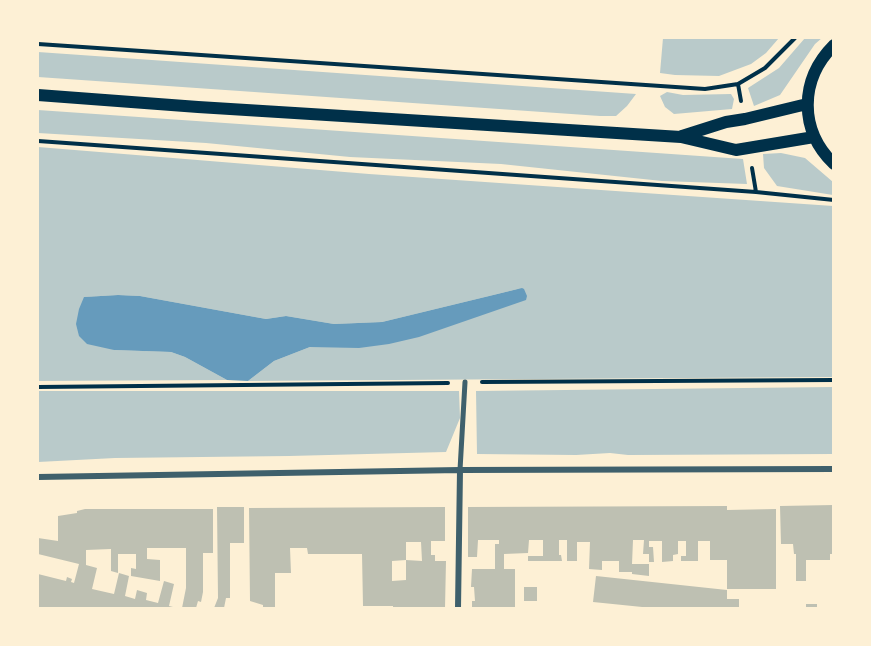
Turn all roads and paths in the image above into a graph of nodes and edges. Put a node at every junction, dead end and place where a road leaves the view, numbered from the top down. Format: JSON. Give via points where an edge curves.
{"nodes":[{"id":1,"x":795,"y":38,"type":"edge"},
{"id":2,"x":38,"y":44,"type":"edge"},
{"id":3,"x":834,"y":45,"type":"edge"},
{"id":4,"x":38,"y":95,"type":"edge"},
{"id":5,"x":807,"y":104,"type":"junction"},
{"id":6,"x":681,"y":137,"type":"junction"},
{"id":7,"x":814,"y":137,"type":"junction"},
{"id":8,"x":38,"y":141,"type":"edge"},
{"id":9,"x":834,"y":164,"type":"edge"},
{"id":10,"x":834,"y":200,"type":"edge"},
{"id":11,"x":834,"y":380,"type":"edge"},
{"id":12,"x":465,"y":382,"type":"junction"},
{"id":13,"x":38,"y":387,"type":"edge"},
{"id":14,"x":834,"y":469,"type":"edge"},
{"id":15,"x":460,"y":470,"type":"junction"},
{"id":16,"x":38,"y":477,"type":"edge"},
{"id":17,"x":458,"y":609,"type":"edge"}],
"edges":[{"from":1,"to":2,"type":"path","via":[[765,68],[738,84],[705,89]]},
{"from":3,"to":5,"type":"main road","via":[[816,69]]},
{"from":4,"to":6,"type":"main road"},
{"from":5,"to":6,"type":"main road","via":[[726,122]]},
{"from":5,"to":7,"type":"main road"},
{"from":6,"to":7,"type":"main road","via":[[736,150]]},
{"from":7,"to":9,"type":"main road"},
{"from":8,"to":10,"type":"path"},
{"from":11,"to":12,"type":"path"},
{"from":12,"to":13,"type":"path"},
{"from":12,"to":15,"type":"street"},
{"from":14,"to":15,"type":"street"},
{"from":15,"to":16,"type":"street"},
{"from":15,"to":17,"type":"street"}]}
